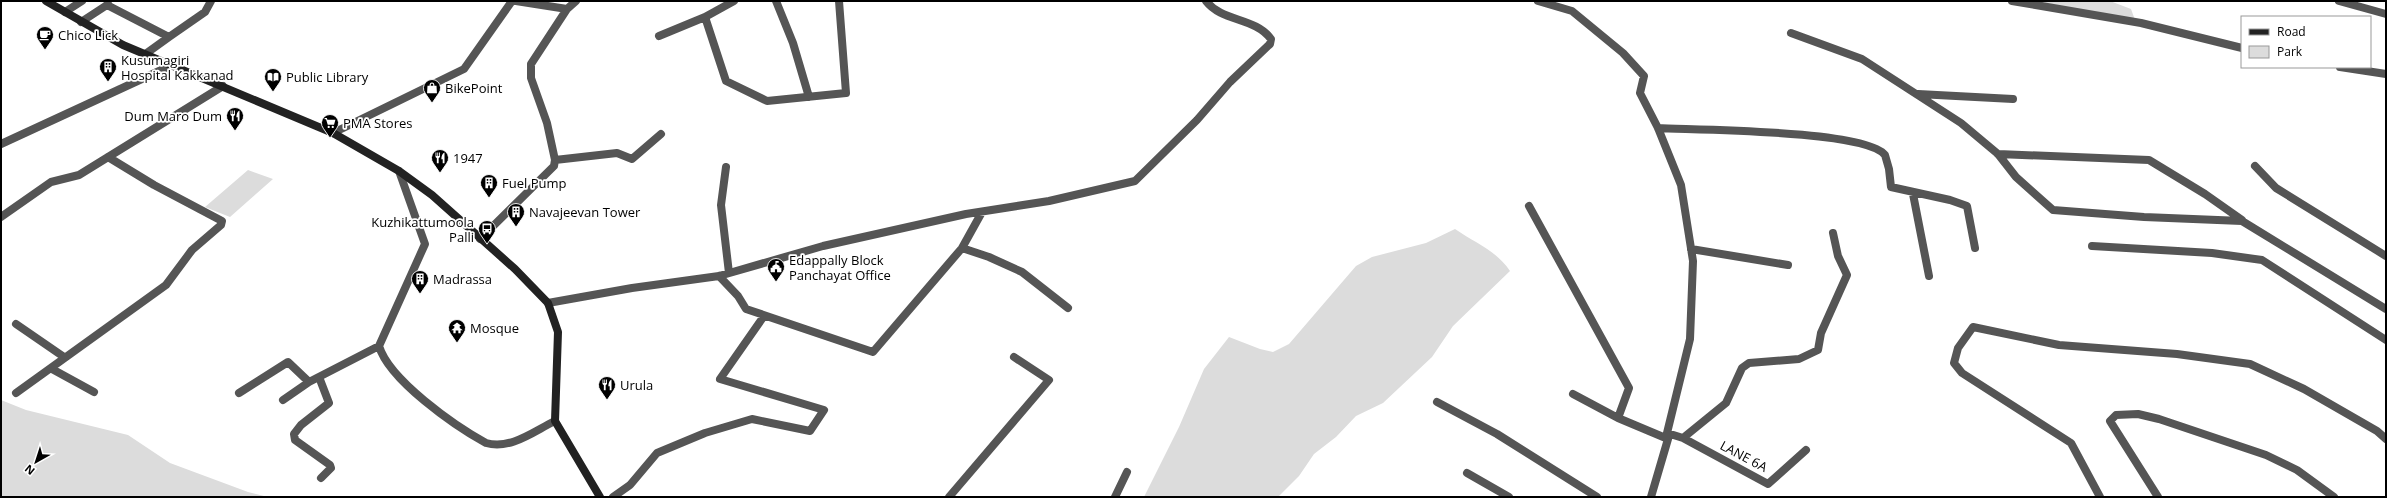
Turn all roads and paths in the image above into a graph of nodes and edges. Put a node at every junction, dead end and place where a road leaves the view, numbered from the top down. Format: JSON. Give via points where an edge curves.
{"nodes":[{"id":1,"x":46,"y":1,"type":"edge"},
{"id":2,"x":82,"y":1,"type":"edge"},
{"id":3,"x":211,"y":1,"type":"edge"},
{"id":4,"x":512,"y":1,"type":"edge"},
{"id":5,"x":516,"y":1,"type":"edge"},
{"id":6,"x":576,"y":1,"type":"edge"},
{"id":7,"x":734,"y":1,"type":"edge"},
{"id":8,"x":776,"y":1,"type":"edge"},
{"id":9,"x":840,"y":1,"type":"edge"},
{"id":10,"x":1206,"y":1,"type":"edge"},
{"id":11,"x":1538,"y":1,"type":"edge"},
{"id":12,"x":2012,"y":1,"type":"edge"},
{"id":13,"x":2338,"y":1,"type":"edge"},
{"id":14,"x":107,"y":3,"type":"edge"},
{"id":15,"x":567,"y":9,"type":"junction"},
{"id":16,"x":65,"y":12,"type":"junction"},
{"id":17,"x":2386,"y":14,"type":"edge"},
{"id":18,"x":705,"y":17,"type":"junction"},
{"id":19,"x":81,"y":22,"type":"junction"},
{"id":20,"x":1791,"y":33,"type":"dead end"},
{"id":21,"x":659,"y":36,"type":"dead end"},
{"id":22,"x":169,"y":37,"type":"junction"},
{"id":23,"x":2241,"y":48,"type":"edge"},
{"id":24,"x":144,"y":55,"type":"junction"},
{"id":25,"x":170,"y":66,"type":"junction"},
{"id":26,"x":2347,"y":68,"type":"edge"},
{"id":27,"x":2386,"y":74,"type":"edge"},
{"id":28,"x":223,"y":86,"type":"junction"},
{"id":29,"x":1917,"y":94,"type":"junction"},
{"id":30,"x":809,"y":97,"type":"junction"},
{"id":31,"x":2013,"y":99,"type":"dead end"},
{"id":32,"x":1658,"y":128,"type":"junction"},
{"id":33,"x":333,"y":133,"type":"junction"},
{"id":34,"x":660,"y":134,"type":"dead end"},
{"id":35,"x":1,"y":144,"type":"edge"},
{"id":36,"x":1998,"y":154,"type":"junction"},
{"id":37,"x":108,"y":157,"type":"junction"},
{"id":38,"x":555,"y":160,"type":"junction"},
{"id":39,"x":2255,"y":166,"type":"dead end"},
{"id":40,"x":726,"y":167,"type":"dead end"},
{"id":41,"x":399,"y":172,"type":"junction"},
{"id":42,"x":1913,"y":194,"type":"junction"},
{"id":43,"x":1529,"y":206,"type":"dead end"},
{"id":44,"x":982,"y":212,"type":"junction"},
{"id":45,"x":1,"y":217,"type":"edge"},
{"id":46,"x":2242,"y":221,"type":"junction"},
{"id":47,"x":1833,"y":234,"type":"dead end"},
{"id":48,"x":480,"y":239,"type":"junction"},
{"id":49,"x":2092,"y":246,"type":"dead end"},
{"id":50,"x":962,"y":248,"type":"junction"},
{"id":51,"x":1975,"y":248,"type":"dead end"},
{"id":52,"x":1691,"y":249,"type":"junction"},
{"id":53,"x":2386,"y":256,"type":"edge"},
{"id":54,"x":1788,"y":265,"type":"dead end"},
{"id":55,"x":729,"y":273,"type":"junction"},
{"id":56,"x":719,"y":276,"type":"junction"},
{"id":57,"x":1928,"y":276,"type":"dead end"},
{"id":58,"x":548,"y":303,"type":"junction"},
{"id":59,"x":1068,"y":308,"type":"dead end"},
{"id":60,"x":2386,"y":309,"type":"edge"},
{"id":61,"x":764,"y":316,"type":"junction"},
{"id":62,"x":16,"y":324,"type":"dead end"},
{"id":63,"x":2386,"y":340,"type":"edge"},
{"id":64,"x":379,"y":346,"type":"junction"},
{"id":65,"x":64,"y":357,"type":"junction"},
{"id":66,"x":1014,"y":357,"type":"dead end"},
{"id":67,"x":52,"y":369,"type":"junction"},
{"id":68,"x":319,"y":377,"type":"junction"},
{"id":69,"x":309,"y":382,"type":"junction"},
{"id":70,"x":94,"y":392,"type":"dead end"},
{"id":71,"x":16,"y":393,"type":"dead end"},
{"id":72,"x":239,"y":393,"type":"dead end"},
{"id":73,"x":1573,"y":394,"type":"dead end"},
{"id":74,"x":283,"y":400,"type":"dead end"},
{"id":75,"x":1437,"y":402,"type":"dead end"},
{"id":76,"x":1618,"y":418,"type":"junction"},
{"id":77,"x":554,"y":421,"type":"junction"},
{"id":78,"x":1668,"y":436,"type":"junction"},
{"id":79,"x":1683,"y":438,"type":"junction"},
{"id":80,"x":2386,"y":439,"type":"edge"},
{"id":81,"x":1806,"y":450,"type":"dead end"},
{"id":82,"x":1127,"y":472,"type":"dead end"},
{"id":83,"x":1467,"y":473,"type":"dead end"},
{"id":84,"x":321,"y":478,"type":"dead end"},
{"id":85,"x":600,"y":497,"type":"edge"},
{"id":86,"x":613,"y":497,"type":"edge"},
{"id":87,"x":949,"y":497,"type":"edge"},
{"id":88,"x":1115,"y":497,"type":"edge"},
{"id":89,"x":1509,"y":497,"type":"edge"},
{"id":90,"x":1597,"y":497,"type":"edge"},
{"id":91,"x":1651,"y":497,"type":"edge"},
{"id":92,"x":2100,"y":497,"type":"edge"},
{"id":93,"x":2158,"y":497,"type":"edge"},
{"id":94,"x":2334,"y":497,"type":"edge"}],
"edges":[{"from":1,"to":16,"type":"main road"},
{"from":2,"to":16,"type":"street"},
{"from":3,"to":22,"type":"street","via":[[205,12]]},
{"from":4,"to":33,"type":"street","via":[[464,69]]},
{"from":5,"to":15,"type":"street"},
{"from":6,"to":15,"type":"street"},
{"from":7,"to":18,"type":"street"},
{"from":8,"to":30,"type":"street","via":[[793,43]]},
{"from":9,"to":30,"type":"street","via":[[846,93]]},
{"from":10,"to":44,"type":"street","via":[[1214,9],[1266,31],[1271,39],[1270,44],[1135,181],[1049,201]]},
{"from":11,"to":32,"type":"street","via":[[1572,11],[1623,53],[1644,76],[1640,93]]},
{"from":12,"to":23,"type":"street","via":[[2141,23]]},
{"from":13,"to":17,"type":"street"},
{"from":14,"to":19,"type":"street"},
{"from":14,"to":22,"type":"street"},
{"from":15,"to":38,"type":"street","via":[[532,64],[531,78],[547,123]]},
{"from":16,"to":19,"type":"main road"},
{"from":18,"to":21,"type":"street"},
{"from":18,"to":30,"type":"street","via":[[726,81],[767,101]]},
{"from":19,"to":24,"type":"main road"},
{"from":20,"to":29,"type":"street","via":[[1862,59]]},
{"from":22,"to":24,"type":"street"},
{"from":24,"to":25,"type":"main road"},
{"from":25,"to":28,"type":"main road"},
{"from":25,"to":35,"type":"street"},
{"from":26,"to":27,"type":"street"},
{"from":28,"to":33,"type":"main road"},
{"from":28,"to":37,"type":"street"},
{"from":29,"to":31,"type":"street"},
{"from":29,"to":36,"type":"street","via":[[1961,123]]},
{"from":32,"to":42,"type":"street","via":[[1821,136],[1859,143],[1881,152],[1886,159],[1891,187]]},
{"from":32,"to":52,"type":"street","via":[[1681,185]]},
{"from":33,"to":41,"type":"main road"},
{"from":34,"to":38,"type":"street","via":[[632,159],[617,153]]},
{"from":36,"to":46,"type":"street","via":[[2149,160],[2205,194]]},
{"from":36,"to":46,"type":"street","via":[[2016,177],[2054,210]]},
{"from":37,"to":45,"type":"street","via":[[79,175],[51,182]]},
{"from":37,"to":65,"type":"street","via":[[222,221],[221,226],[201,240],[166,285]]},
{"from":38,"to":48,"type":"street","via":[[551,171]]},
{"from":39,"to":53,"type":"street","via":[[2276,188]]},
{"from":40,"to":55,"type":"street","via":[[721,205]]},
{"from":41,"to":48,"type":"main road","via":[[432,195]]},
{"from":41,"to":64,"type":"street","via":[[425,244]]},
{"from":42,"to":51,"type":"street","via":[[1956,201],[1967,206]]},
{"from":42,"to":57,"type":"street"},
{"from":43,"to":76,"type":"street","via":[[1629,388]]},
{"from":44,"to":50,"type":"street"},
{"from":44,"to":55,"type":"street","via":[[823,246]]},
{"from":46,"to":60,"type":"street"},
{"from":47,"to":79,"type":"street","via":[[1838,256],[1847,275],[1821,333],[1818,350],[1799,359],[1749,363],[1742,368],[1726,403]]},
{"from":48,"to":58,"type":"main road","via":[[515,269]]},
{"from":49,"to":63,"type":"street","via":[[2212,253],[2262,260]]},
{"from":50,"to":59,"type":"street","via":[[1022,272]]},
{"from":50,"to":61,"type":"street","via":[[873,352]]},
{"from":52,"to":54,"type":"street"},
{"from":52,"to":78,"type":"street","via":[[1690,339]]},
{"from":55,"to":56,"type":"street"},
{"from":56,"to":58,"type":"street"},
{"from":56,"to":61,"type":"street","via":[[738,296],[746,309]]},
{"from":58,"to":77,"type":"main road","via":[[558,332]]},
{"from":61,"to":86,"type":"street","via":[[720,378],[824,410],[810,431],[752,419],[704,433],[657,453],[630,485]]},
{"from":62,"to":65,"type":"street"},
{"from":64,"to":68,"type":"street"},
{"from":64,"to":77,"type":"street","via":[[382,358],[403,382],[461,427],[494,446],[507,444]]},
{"from":65,"to":67,"type":"street"},
{"from":66,"to":87,"type":"street","via":[[1049,380]]},
{"from":67,"to":70,"type":"street"},
{"from":67,"to":71,"type":"street"},
{"from":68,"to":69,"type":"street"},
{"from":68,"to":84,"type":"street","via":[[329,403],[294,434],[295,440],[330,465],[331,468]]},
{"from":69,"to":72,"type":"street","via":[[288,362]]},
{"from":69,"to":74,"type":"street"},
{"from":73,"to":76,"type":"street","name":"LANE 6A"},
{"from":75,"to":90,"type":"street","via":[[1497,434]]},
{"from":76,"to":78,"type":"street","name":"LANE 6A"},
{"from":77,"to":85,"type":"main road"},
{"from":78,"to":79,"type":"street","name":"LANE 6A"},
{"from":78,"to":91,"type":"street"},
{"from":79,"to":81,"type":"street","name":"LANE 6A","via":[[1768,484],[1776,481],[1792,459]]},
{"from":80,"to":92,"type":"street","via":[[2377,431],[2304,389],[2250,364],[2177,354],[2059,345],[1973,327],[1958,348],[1954,363],[1962,373],[2071,443]]},
{"from":82,"to":88,"type":"street"},
{"from":83,"to":89,"type":"street"},
{"from":93,"to":94,"type":"street","via":[[2110,421],[2116,415],[2132,412],[2156,416],[2200,434],[2257,452],[2297,470]]}]}
